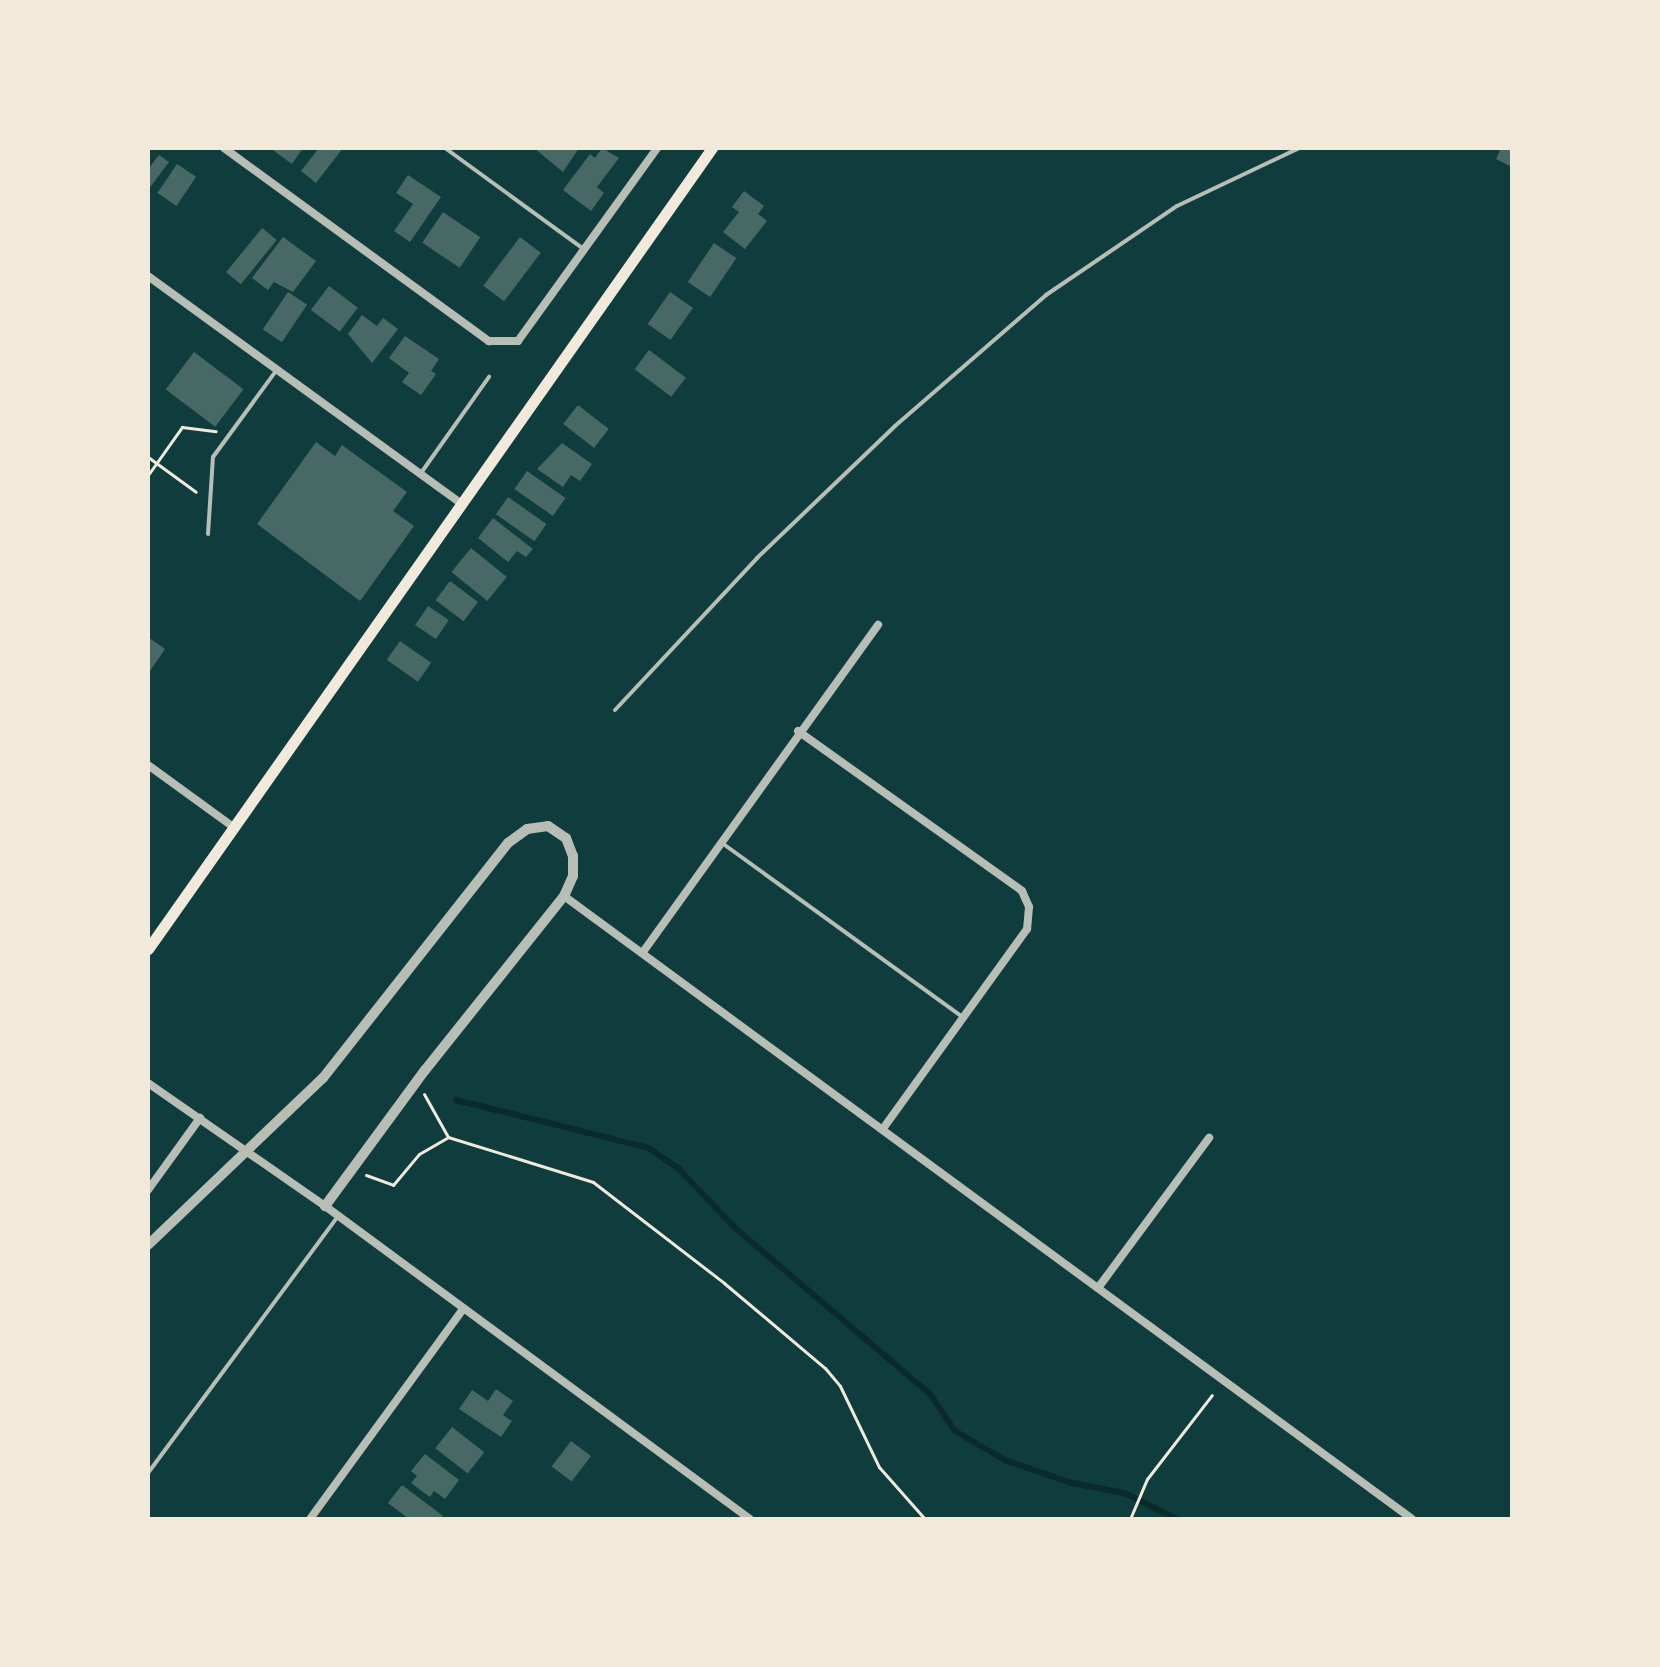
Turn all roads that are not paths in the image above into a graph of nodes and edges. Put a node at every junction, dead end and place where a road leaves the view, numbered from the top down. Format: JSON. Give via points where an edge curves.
{"nodes":[{"id":1,"x":224,"y":148,"type":"edge"},
{"id":2,"x":445,"y":148,"type":"edge"},
{"id":3,"x":657,"y":148,"type":"edge"},
{"id":4,"x":712,"y":148,"type":"edge"},
{"id":5,"x":1299,"y":148,"type":"edge"},
{"id":6,"x":584,"y":250,"type":"junction"},
{"id":7,"x":148,"y":276,"type":"edge"},
{"id":8,"x":278,"y":369,"type":"junction"},
{"id":9,"x":489,"y":377,"type":"dead end"},
{"id":10,"x":420,"y":473,"type":"junction"},
{"id":11,"x":460,"y":503,"type":"junction"},
{"id":12,"x":208,"y":534,"type":"dead end"},
{"id":13,"x":878,"y":625,"type":"dead end"},
{"id":14,"x":615,"y":710,"type":"dead end"},
{"id":15,"x":798,"y":731,"type":"junction"},
{"id":16,"x":148,"y":765,"type":"edge"},
{"id":17,"x":232,"y":826,"type":"junction"},
{"id":18,"x":720,"y":842,"type":"junction"},
{"id":19,"x":564,"y":896,"type":"junction"},
{"id":20,"x":152,"y":935,"type":"edge"},
{"id":21,"x":148,"y":949,"type":"edge"},
{"id":22,"x":643,"y":952,"type":"junction"},
{"id":23,"x":963,"y":1018,"type":"junction"},
{"id":24,"x":148,"y":1083,"type":"edge"},
{"id":25,"x":200,"y":1118,"type":"junction"},
{"id":26,"x":883,"y":1129,"type":"junction"},
{"id":27,"x":1209,"y":1138,"type":"dead end"},
{"id":28,"x":148,"y":1190,"type":"edge"},
{"id":29,"x":325,"y":1206,"type":"junction"},
{"id":30,"x":339,"y":1216,"type":"junction"},
{"id":31,"x":148,"y":1245,"type":"edge"},
{"id":32,"x":1098,"y":1288,"type":"junction"},
{"id":33,"x":463,"y":1309,"type":"junction"},
{"id":34,"x":148,"y":1473,"type":"edge"},
{"id":35,"x":310,"y":1519,"type":"edge"},
{"id":36,"x":750,"y":1519,"type":"edge"},
{"id":37,"x":1412,"y":1519,"type":"edge"}],
"edges":[{"from":1,"to":6,"type":"street","via":[[489,341],[518,341]]},
{"from":2,"to":6,"type":"lane"},
{"from":3,"to":6,"type":"street"},
{"from":4,"to":11,"type":"main road"},
{"from":5,"to":14,"type":"lane","via":[[1177,206],[1046,295],[895,426],[757,558]]},
{"from":7,"to":8,"type":"street"},
{"from":8,"to":10,"type":"street"},
{"from":8,"to":12,"type":"lane","via":[[213,457]]},
{"from":9,"to":10,"type":"lane"},
{"from":10,"to":11,"type":"street"},
{"from":11,"to":17,"type":"main road"},
{"from":13,"to":15,"type":"street"},
{"from":15,"to":18,"type":"street"},
{"from":15,"to":23,"type":"street","via":[[1022,891],[1029,907],[1027,929]]},
{"from":16,"to":17,"type":"street"},
{"from":17,"to":20,"type":"main road"},
{"from":18,"to":22,"type":"street"},
{"from":18,"to":23,"type":"lane"},
{"from":19,"to":22,"type":"street"},
{"from":19,"to":29,"type":"street"},
{"from":19,"to":31,"type":"street","via":[[573,876],[566,838],[548,826],[527,829],[508,843],[323,1078]]},
{"from":20,"to":21,"type":"main road"},
{"from":22,"to":26,"type":"street"},
{"from":23,"to":26,"type":"street"},
{"from":24,"to":25,"type":"street"},
{"from":25,"to":28,"type":"street"},
{"from":25,"to":29,"type":"street"},
{"from":26,"to":32,"type":"street"},
{"from":27,"to":32,"type":"street"},
{"from":29,"to":30,"type":"street"},
{"from":30,"to":33,"type":"street"},
{"from":30,"to":34,"type":"lane"},
{"from":32,"to":37,"type":"street"},
{"from":33,"to":35,"type":"street"},
{"from":33,"to":36,"type":"street"}]}
